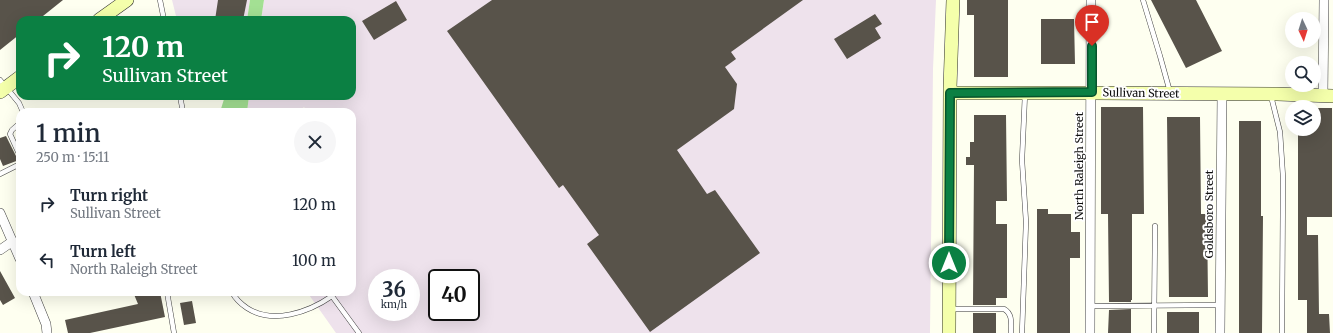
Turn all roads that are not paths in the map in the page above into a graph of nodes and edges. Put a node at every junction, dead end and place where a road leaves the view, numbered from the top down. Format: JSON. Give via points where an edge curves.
{"nodes":[{"id":1,"x":127,"y":0,"type":"edge"},
{"id":2,"x":160,"y":0,"type":"edge"},
{"id":3,"x":952,"y":0,"type":"edge"},
{"id":4,"x":1091,"y":0,"type":"edge"},
{"id":5,"x":1143,"y":0,"type":"edge"},
{"id":6,"x":1324,"y":0,"type":"edge"},
{"id":7,"x":105,"y":16,"type":"edge"},
{"id":8,"x":163,"y":16,"type":"edge"},
{"id":9,"x":16,"y":79,"type":"edge"},
{"id":10,"x":2,"y":86,"type":"edge"},
{"id":11,"x":1025,"y":92,"type":"junction"},
{"id":12,"x":1092,"y":92,"type":"junction"},
{"id":13,"x":950,"y":93,"type":"junction"},
{"id":14,"x":1170,"y":94,"type":"junction"},
{"id":15,"x":1222,"y":94,"type":"junction"},
{"id":16,"x":1270,"y":94,"type":"junction"},
{"id":17,"x":1328,"y":96,"type":"edge"},
{"id":18,"x":16,"y":100,"type":"edge"},
{"id":19,"x":16,"y":127,"type":"edge"},
{"id":20,"x":16,"y":147,"type":"edge"},
{"id":21,"x":16,"y":166,"type":"edge"},
{"id":22,"x":0,"y":174,"type":"edge"},
{"id":23,"x":0,"y":213,"type":"edge"},
{"id":24,"x":1155,"y":226,"type":"dead end"},
{"id":25,"x":13,"y":241,"type":"junction"},
{"id":26,"x":16,"y":249,"type":"edge"},
{"id":27,"x":0,"y":250,"type":"edge"},
{"id":28,"x":35,"y":296,"type":"edge"},
{"id":29,"x":168,"y":296,"type":"edge"},
{"id":30,"x":235,"y":296,"type":"edge"},
{"id":31,"x":329,"y":296,"type":"edge"},
{"id":32,"x":332,"y":296,"type":"edge"},
{"id":33,"x":1220,"y":305,"type":"junction"},
{"id":34,"x":1090,"y":306,"type":"junction"},
{"id":35,"x":1154,"y":306,"type":"junction"},
{"id":36,"x":949,"y":310,"type":"junction"},
{"id":37,"x":47,"y":333,"type":"edge"},
{"id":38,"x":174,"y":333,"type":"edge"},
{"id":39,"x":359,"y":333,"type":"edge"},
{"id":40,"x":949,"y":333,"type":"edge"},
{"id":41,"x":1011,"y":333,"type":"edge"},
{"id":42,"x":1022,"y":333,"type":"edge"},
{"id":43,"x":1090,"y":333,"type":"edge"},
{"id":44,"x":1154,"y":333,"type":"edge"},
{"id":45,"x":1220,"y":333,"type":"edge"},
{"id":46,"x":1282,"y":333,"type":"edge"}],
"edges":[{"from":1,"to":7,"type":"street"},
{"from":2,"to":8,"type":"lane"},
{"from":3,"to":13,"type":"street"},
{"from":4,"to":12,"type":"street","name":"North Raleigh Street"},
{"from":5,"to":14,"type":"lane"},
{"from":6,"to":17,"type":"street"},
{"from":9,"to":10,"type":"street"},
{"from":10,"to":18,"type":"lane"},
{"from":11,"to":12,"type":"street","name":"Sullivan Street"},
{"from":11,"to":13,"type":"street","name":"Sullivan Street"},
{"from":11,"to":42,"type":"lane","via":[[1022,160],[1026,222]]},
{"from":12,"to":14,"type":"street","name":"Sullivan Street"},
{"from":12,"to":34,"type":"street","name":"North Raleigh Street"},
{"from":13,"to":36,"type":"street"},
{"from":14,"to":15,"type":"street","name":"Sullivan Street"},
{"from":15,"to":16,"type":"street","name":"Sullivan Street"},
{"from":15,"to":33,"type":"street","name":"Goldsboro Street"},
{"from":16,"to":17,"type":"street","name":"Sullivan Street"},
{"from":16,"to":46,"type":"lane","via":[[1280,132],[1283,177]]},
{"from":19,"to":20,"type":"lane","via":[[10,134]]},
{"from":21,"to":22,"type":"lane"},
{"from":23,"to":25,"type":"street"},
{"from":24,"to":35,"type":"lane"},
{"from":25,"to":26,"type":"street"},
{"from":25,"to":27,"type":"street"},
{"from":28,"to":37,"type":"street"},
{"from":29,"to":38,"type":"lane"},
{"from":30,"to":31,"type":"lane","via":[[255,314],[272,316],[290,315],[320,304]]},
{"from":32,"to":39,"type":"lane"},
{"from":33,"to":35,"type":"lane"},
{"from":33,"to":45,"type":"street","name":"Goldsboro Street"},
{"from":34,"to":35,"type":"lane"},
{"from":34,"to":43,"type":"street","name":"North Raleigh Street"},
{"from":35,"to":44,"type":"lane"},
{"from":36,"to":40,"type":"street"},
{"from":36,"to":41,"type":"lane","via":[[1004,310],[1011,315]]}]}
